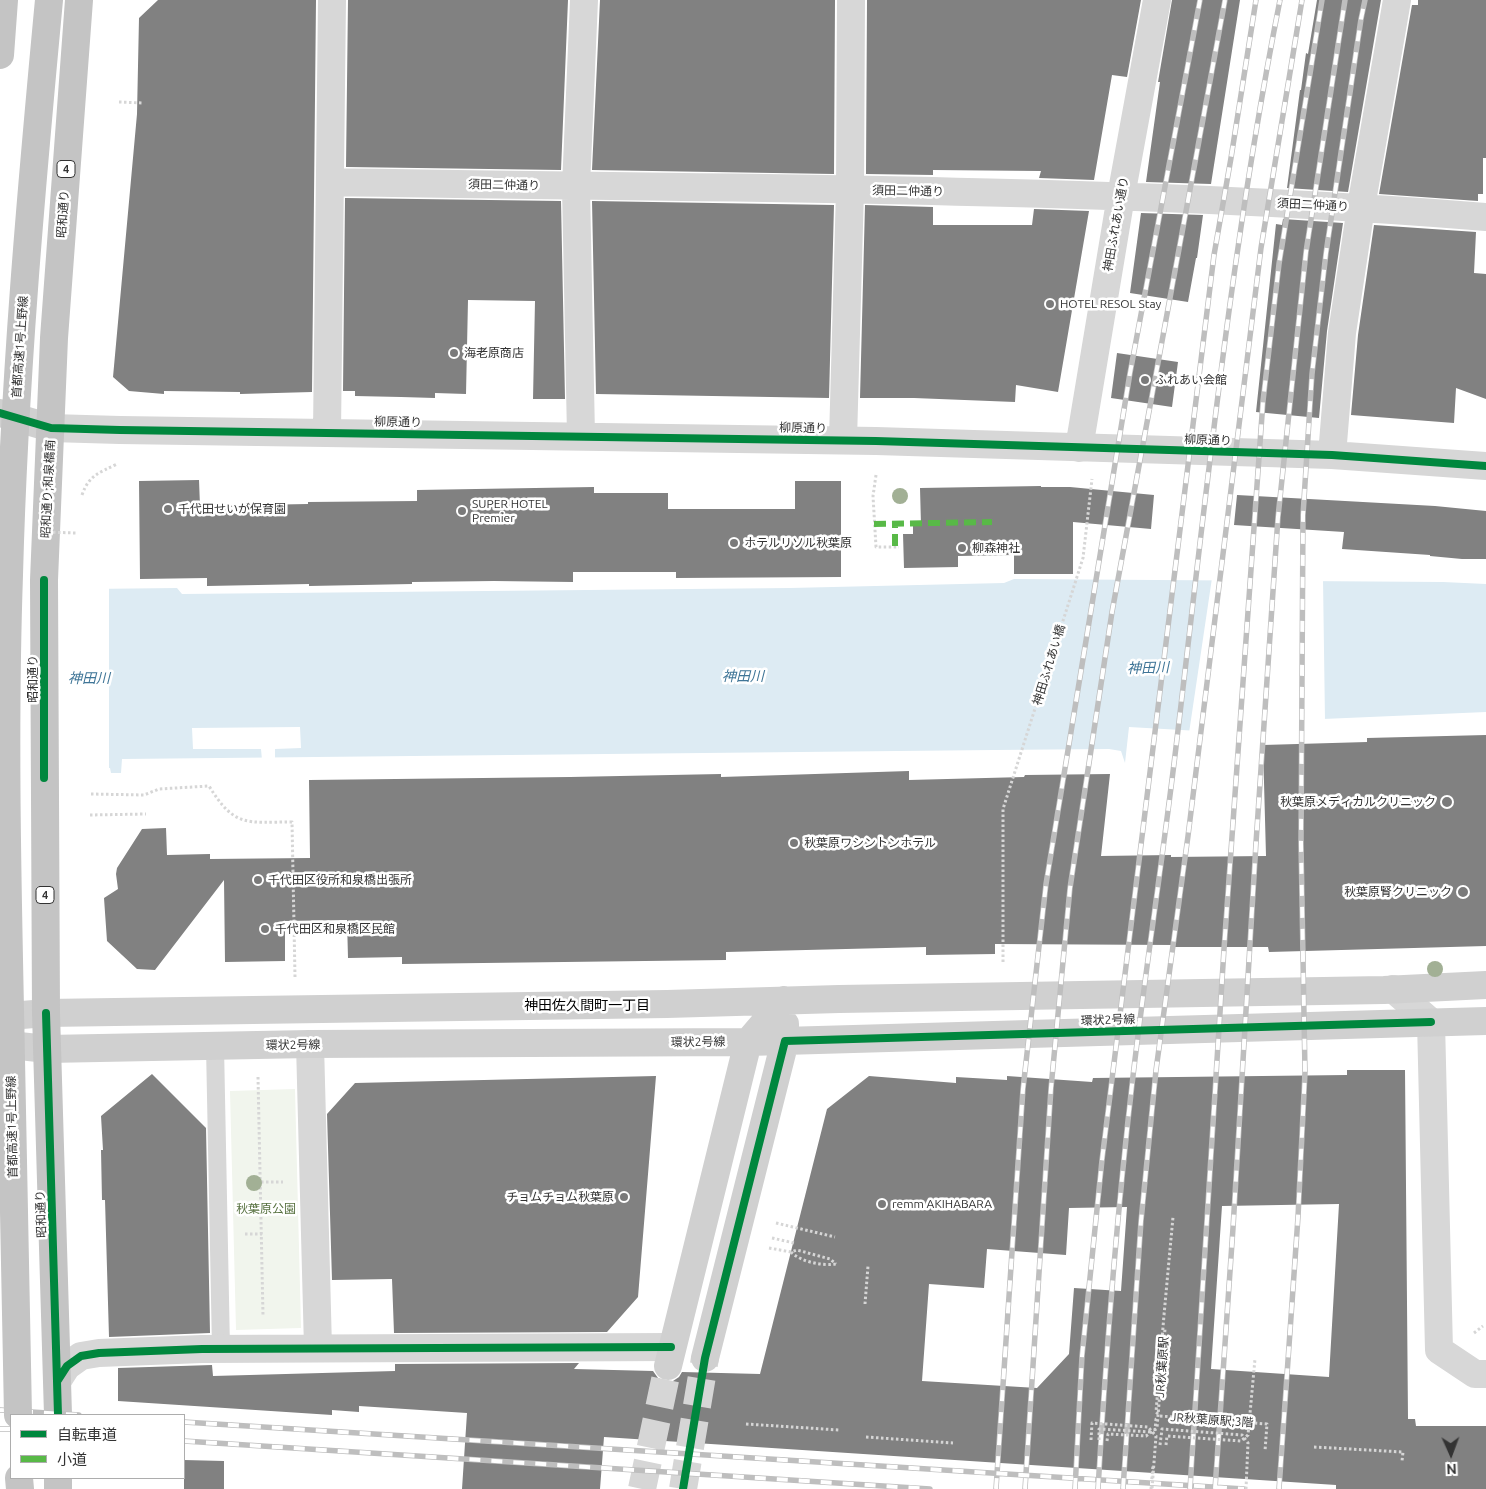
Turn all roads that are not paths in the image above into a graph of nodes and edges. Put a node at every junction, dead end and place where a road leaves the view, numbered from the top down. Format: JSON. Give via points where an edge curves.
{"nodes":[{"id":1,"x":4,"y":0,"type":"edge"},
{"id":2,"x":49,"y":0,"type":"edge"},
{"id":3,"x":79,"y":0,"type":"edge"},
{"id":4,"x":332,"y":0,"type":"edge"},
{"id":5,"x":584,"y":0,"type":"edge"},
{"id":6,"x":851,"y":0,"type":"edge"},
{"id":7,"x":1157,"y":0,"type":"edge"},
{"id":8,"x":1397,"y":0,"type":"edge"},
{"id":9,"x":0,"y":55,"type":"edge"},
{"id":10,"x":330,"y":182,"type":"junction"},
{"id":11,"x":576,"y":186,"type":"junction"},
{"id":12,"x":850,"y":190,"type":"junction"},
{"id":13,"x":1121,"y":196,"type":"junction"},
{"id":14,"x":1361,"y":207,"type":"junction"},
{"id":15,"x":1486,"y":217,"type":"edge"},
{"id":16,"x":54,"y":338,"type":"joint"},
{"id":17,"x":0,"y":413,"type":"edge"},
{"id":18,"x":51,"y":428,"type":"junction"},
{"id":19,"x":327,"y":432,"type":"junction"},
{"id":20,"x":581,"y":436,"type":"junction"},
{"id":21,"x":843,"y":440,"type":"junction"},
{"id":22,"x":1079,"y":448,"type":"junction"},
{"id":23,"x":1332,"y":455,"type":"junction"},
{"id":24,"x":1486,"y":466,"type":"edge"},
{"id":25,"x":44,"y":580,"type":"joint"},
{"id":26,"x":1486,"y":985,"type":"edge"},
{"id":27,"x":1393,"y":989,"type":"junction"},
{"id":28,"x":784,"y":1000,"type":"junction"},
{"id":29,"x":46,"y":1013,"type":"junction"},
{"id":30,"x":1486,"y":1021,"type":"edge"},
{"id":31,"x":1431,"y":1022,"type":"junction"},
{"id":32,"x":0,"y":1024,"type":"edge"},
{"id":33,"x":785,"y":1041,"type":"junction"},
{"id":34,"x":748,"y":1042,"type":"junction"},
{"id":35,"x":0,"y":1044,"type":"edge"},
{"id":36,"x":310,"y":1044,"type":"junction"},
{"id":37,"x":215,"y":1046,"type":"junction"},
{"id":38,"x":47,"y":1049,"type":"junction"},
{"id":39,"x":318,"y":1348,"type":"junction"},
{"id":40,"x":221,"y":1349,"type":"junction"},
{"id":41,"x":705,"y":1358,"type":"tunnel mouth"},
{"id":42,"x":1486,"y":1374,"type":"edge"},
{"id":43,"x":58,"y":1380,"type":"junction"},
{"id":44,"x":18,"y":1414,"type":"edge"},
{"id":45,"x":58,"y":1414,"type":"edge"}],
"edges":[{"from":1,"to":9,"type":"highway"},
{"from":2,"to":44,"type":"highway","name":"首都高速1号上野線","bridge":true,"via":[[28,228],[9,575],[6,737]]},
{"from":3,"to":16,"type":"highway","name":"昭和通り","number":"4"},
{"from":4,"to":10,"type":"street"},
{"from":5,"to":11,"type":"street"},
{"from":6,"to":12,"type":"street"},
{"from":7,"to":13,"type":"street","name":"神田ふれあい通り"},
{"from":8,"to":14,"type":"street"},
{"from":10,"to":11,"type":"street","name":"須田二仲通り"},
{"from":10,"to":19,"type":"street"},
{"from":11,"to":12,"type":"street","name":"須田二仲通り"},
{"from":11,"to":20,"type":"street"},
{"from":12,"to":13,"type":"street","name":"須田二仲通り"},
{"from":12,"to":21,"type":"street"},
{"from":13,"to":14,"type":"street","name":"須田二仲通り"},
{"from":13,"to":22,"type":"street","name":"神田ふれあい通り"},
{"from":14,"to":15,"type":"street","name":"須田二仲通り"},
{"from":14,"to":23,"type":"street","via":[[1342,333]]},
{"from":16,"to":18,"type":"highway","name":"昭和通り;和泉橋南","number":"4"},
{"from":17,"to":18,"type":"street"},
{"from":18,"to":19,"type":"street","name":"柳原通り"},
{"from":18,"to":25,"type":"highway","name":"昭和通り;和泉橋南","number":"4"},
{"from":19,"to":20,"type":"street","name":"柳原通り"},
{"from":20,"to":21,"type":"street","name":"柳原通り"},
{"from":21,"to":22,"type":"street","name":"柳原通り"},
{"from":22,"to":23,"type":"street","name":"柳原通り"},
{"from":23,"to":24,"type":"street","name":"柳原通り"},
{"from":25,"to":29,"type":"highway","name":"昭和通り","number":"4"},
{"from":26,"to":27,"type":"street","name":"環状2号線"},
{"from":27,"to":28,"type":"street","name":"環状2号線"},
{"from":27,"to":31,"type":"street"},
{"from":28,"to":29,"type":"street","name":"環状2号線"},
{"from":28,"to":33,"type":"street"},
{"from":28,"to":34,"type":"street"},
{"from":29,"to":32,"type":"street","name":"環状2号線","via":[[22,1015]]},
{"from":29,"to":38,"type":"highway","name":"昭和通り","number":"4"},
{"from":30,"to":31,"type":"street","name":"環状2号線"},
{"from":31,"to":33,"type":"street","name":"環状2号線"},
{"from":31,"to":42,"type":"street","via":[[1439,1350],[1475,1374]]},
{"from":33,"to":34,"type":"street","name":"環状2号線"},
{"from":33,"to":41,"type":"street"},
{"from":34,"to":36,"type":"street","name":"環状2号線"},
{"from":34,"to":39,"type":"street","via":[[670,1356]]},
{"from":35,"to":38,"type":"street","name":"環状2号線"},
{"from":36,"to":37,"type":"street","name":"環状2号線"},
{"from":36,"to":39,"type":"street"},
{"from":37,"to":38,"type":"street","name":"環状2号線"},
{"from":37,"to":40,"type":"lane"},
{"from":38,"to":43,"type":"highway","name":"昭和通り","number":"4"},
{"from":39,"to":40,"type":"street"},
{"from":40,"to":43,"type":"street","via":[[81,1356],[67,1366]]},
{"from":43,"to":45,"type":"highway","name":"昭和通り","number":"4"}]}
